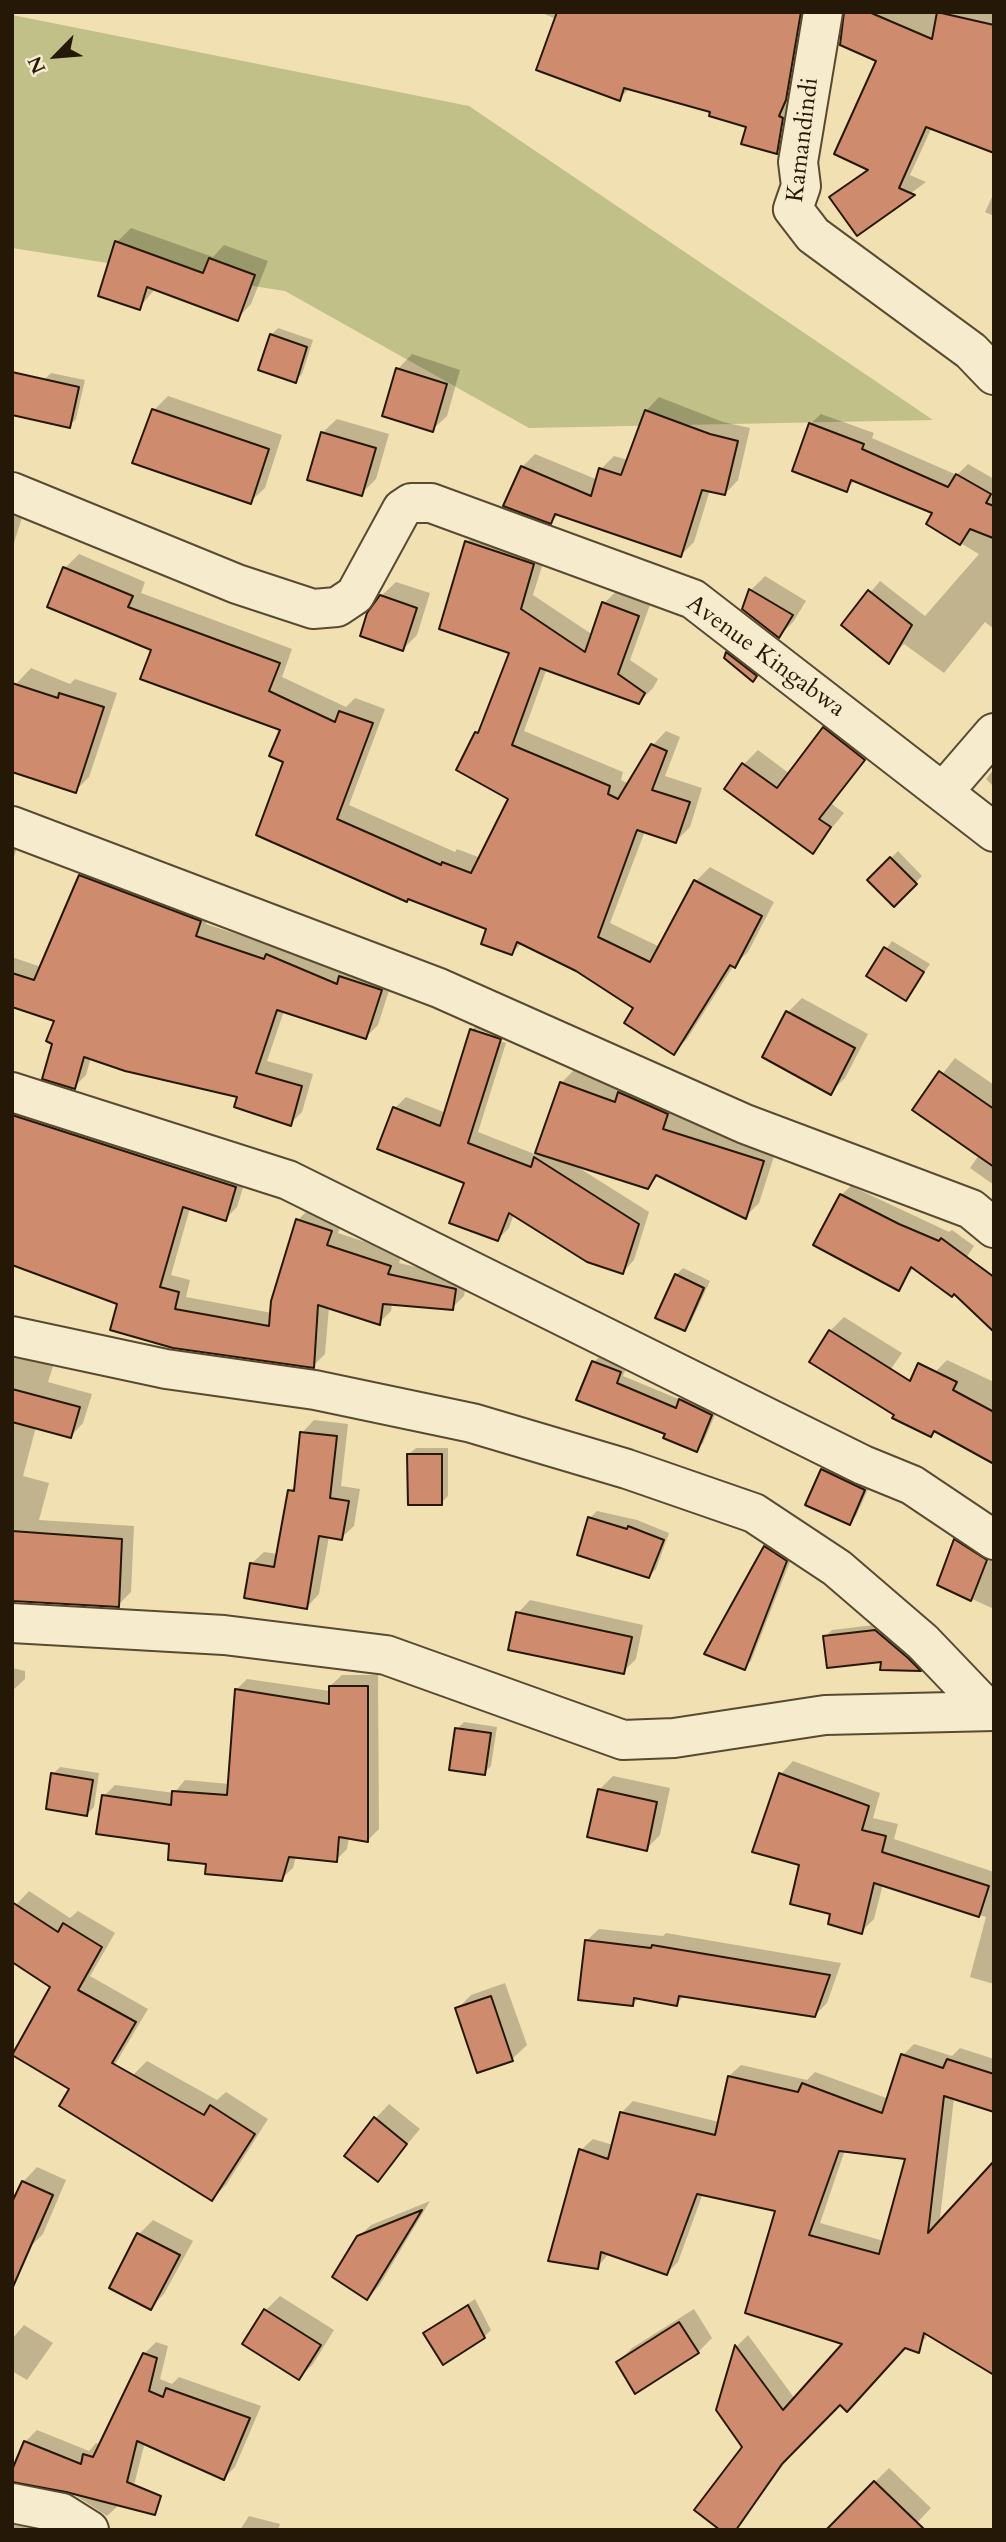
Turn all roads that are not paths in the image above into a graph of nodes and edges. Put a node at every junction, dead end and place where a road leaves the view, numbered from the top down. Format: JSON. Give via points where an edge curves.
{"nodes":[{"id":1,"x":823,"y":12,"type":"edge"},
{"id":2,"x":986,"y":360,"type":"edge"},
{"id":3,"x":12,"y":492,"type":"edge"},
{"id":4,"x":994,"y":733,"type":"edge"},
{"id":5,"x":944,"y":791,"type":"junction"},
{"id":6,"x":12,"y":826,"type":"edge"},
{"id":7,"x":994,"y":832,"type":"edge"},
{"id":8,"x":12,"y":1091,"type":"edge"},
{"id":9,"x":994,"y":1228,"type":"edge"},
{"id":10,"x":12,"y":1336,"type":"edge"},
{"id":11,"x":994,"y":1540,"type":"edge"},
{"id":12,"x":12,"y":1623,"type":"edge"},
{"id":13,"x":991,"y":1711,"type":"edge"},
{"id":14,"x":12,"y":2503,"type":"edge"},
{"id":15,"x":89,"y":2530,"type":"edge"}],
"edges":[{"from":1,"to":2,"type":"street","name":"Kamandindi","via":[[798,162],[801,186],[793,209],[813,234]]},
{"from":3,"to":5,"type":"street","name":"Avenue Kingabwa","via":[[237,584],[313,609],[337,607],[355,595],[398,516],[411,503],[431,503],[693,599]]},
{"from":4,"to":5,"type":"street"},
{"from":5,"to":7,"type":"street","name":"Avenue Kingabwa"},
{"from":6,"to":9,"type":"street","via":[[439,988],[745,1124],[971,1209]]},
{"from":8,"to":11,"type":"street","via":[[288,1180],[863,1465],[912,1485]]},
{"from":10,"to":13,"type":"street","via":[[166,1369],[315,1390],[472,1423],[754,1513],[837,1568],[923,1642]]},
{"from":12,"to":13,"type":"street","via":[[223,1635],[386,1655],[623,1740],[674,1738],[825,1715]]},
{"from":14,"to":15,"type":"street","via":[[62,2513]]}]}
